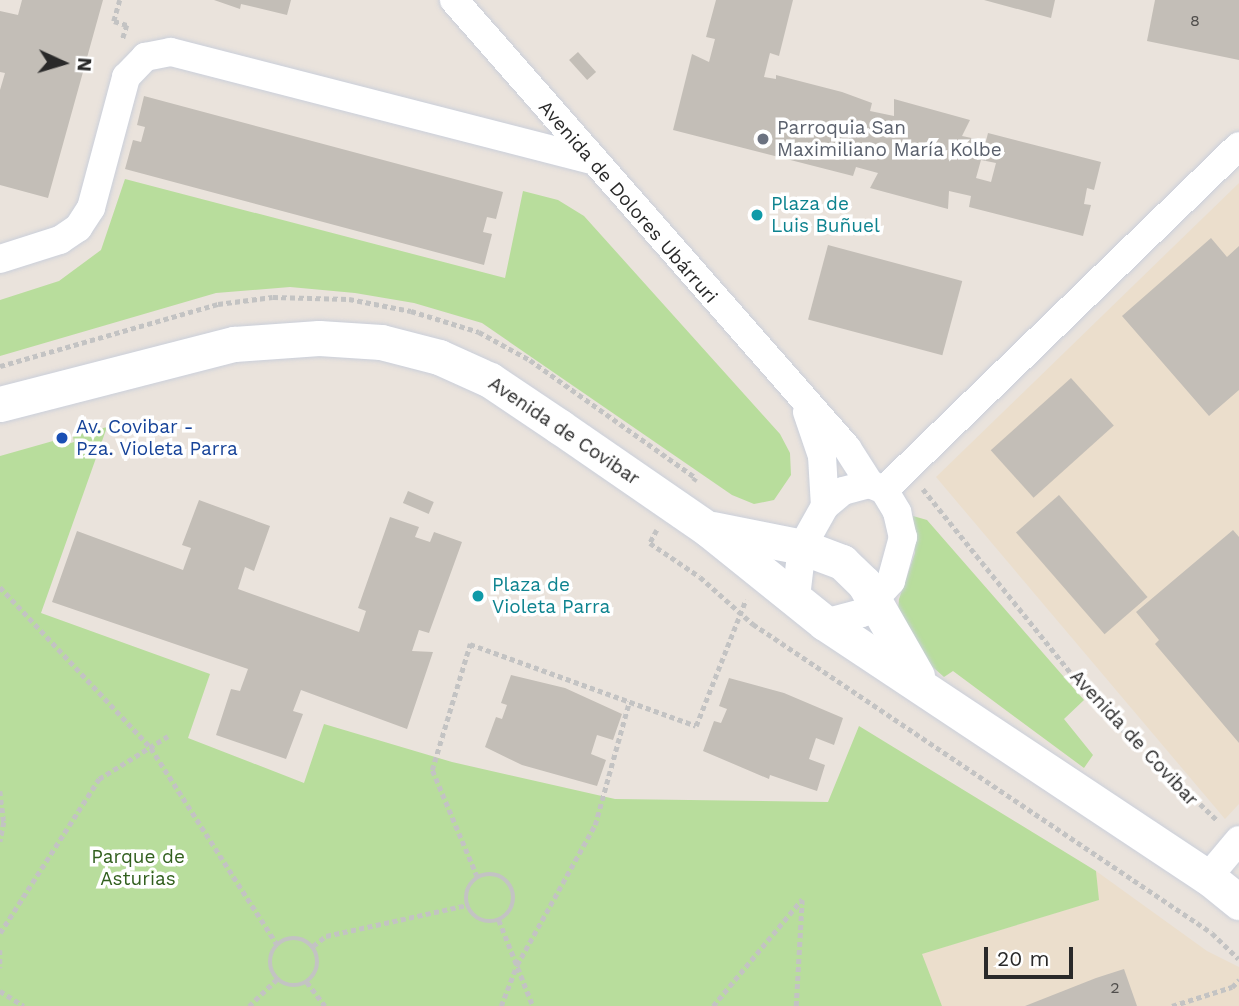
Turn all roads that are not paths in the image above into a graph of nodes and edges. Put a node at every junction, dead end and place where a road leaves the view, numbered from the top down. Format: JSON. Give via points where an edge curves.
{"nodes":[{"id":1,"x":454,"y":0,"type":"edge"},
{"id":2,"x":1239,"y":146,"type":"edge"},
{"id":3,"x":591,"y":160,"type":"junction"},
{"id":4,"x":0,"y":259,"type":"edge"},
{"id":5,"x":803,"y":403,"type":"junction"},
{"id":6,"x":0,"y":404,"type":"edge"},
{"id":7,"x":877,"y":487,"type":"junction"},
{"id":8,"x":825,"y":506,"type":"junction"},
{"id":9,"x":708,"y":529,"type":"junction"},
{"id":10,"x":802,"y":547,"type":"junction"},
{"id":11,"x":796,"y":597,"type":"junction"},
{"id":12,"x":875,"y":600,"type":"junction"},
{"id":13,"x":825,"y":623,"type":"junction"},
{"id":14,"x":923,"y":686,"type":"junction"},
{"id":15,"x":1231,"y":831,"type":"edge"},
{"id":16,"x":1209,"y":877,"type":"junction"},
{"id":17,"x":1239,"y":902,"type":"edge"}],
"edges":[{"from":1,"to":3,"type":"street","name":"Avenida de Dolores Ubárruri"},
{"from":2,"to":7,"type":"street"},
{"from":3,"to":4,"type":"street","via":[[171,51],[145,57],[127,77],[91,208],[78,228],[60,240]]},
{"from":3,"to":5,"type":"street","name":"Avenida de Dolores Ubárruri"},
{"from":5,"to":7,"type":"street","name":"Avenida de Dolores Ubárruri"},
{"from":5,"to":8,"type":"street","name":"Avenida de Dolores Ubárruri","via":[[822,456]]},
{"from":6,"to":9,"type":"street","name":"Avenida de Covibar","via":[[234,344],[319,338],[381,342],[439,357],[490,380]]},
{"from":7,"to":8,"type":"street","via":[[843,491]]},
{"from":7,"to":12,"type":"street","name":"Avenida de Dolores Ubárruri","via":[[897,512],[903,537],[891,581]]},
{"from":8,"to":10,"type":"street"},
{"from":9,"to":10,"type":"street","name":"Avenida de Covibar"},
{"from":9,"to":11,"type":"street","name":"Avenida de Covibar"},
{"from":10,"to":11,"type":"street"},
{"from":10,"to":12,"type":"street","name":"Avenida de Covibar","via":[[842,562]]},
{"from":11,"to":13,"type":"street","name":"Avenida de Covibar"},
{"from":12,"to":13,"type":"street","via":[[847,620]]},
{"from":12,"to":14,"type":"street","name":"Avenida de Covibar","via":[[892,639]]},
{"from":13,"to":14,"type":"street","name":"Avenida de Covibar"},
{"from":14,"to":16,"type":"street","name":"Avenida de Covibar"},
{"from":15,"to":16,"type":"street"},
{"from":16,"to":17,"type":"street","name":"Avenida de Covibar"}]}
